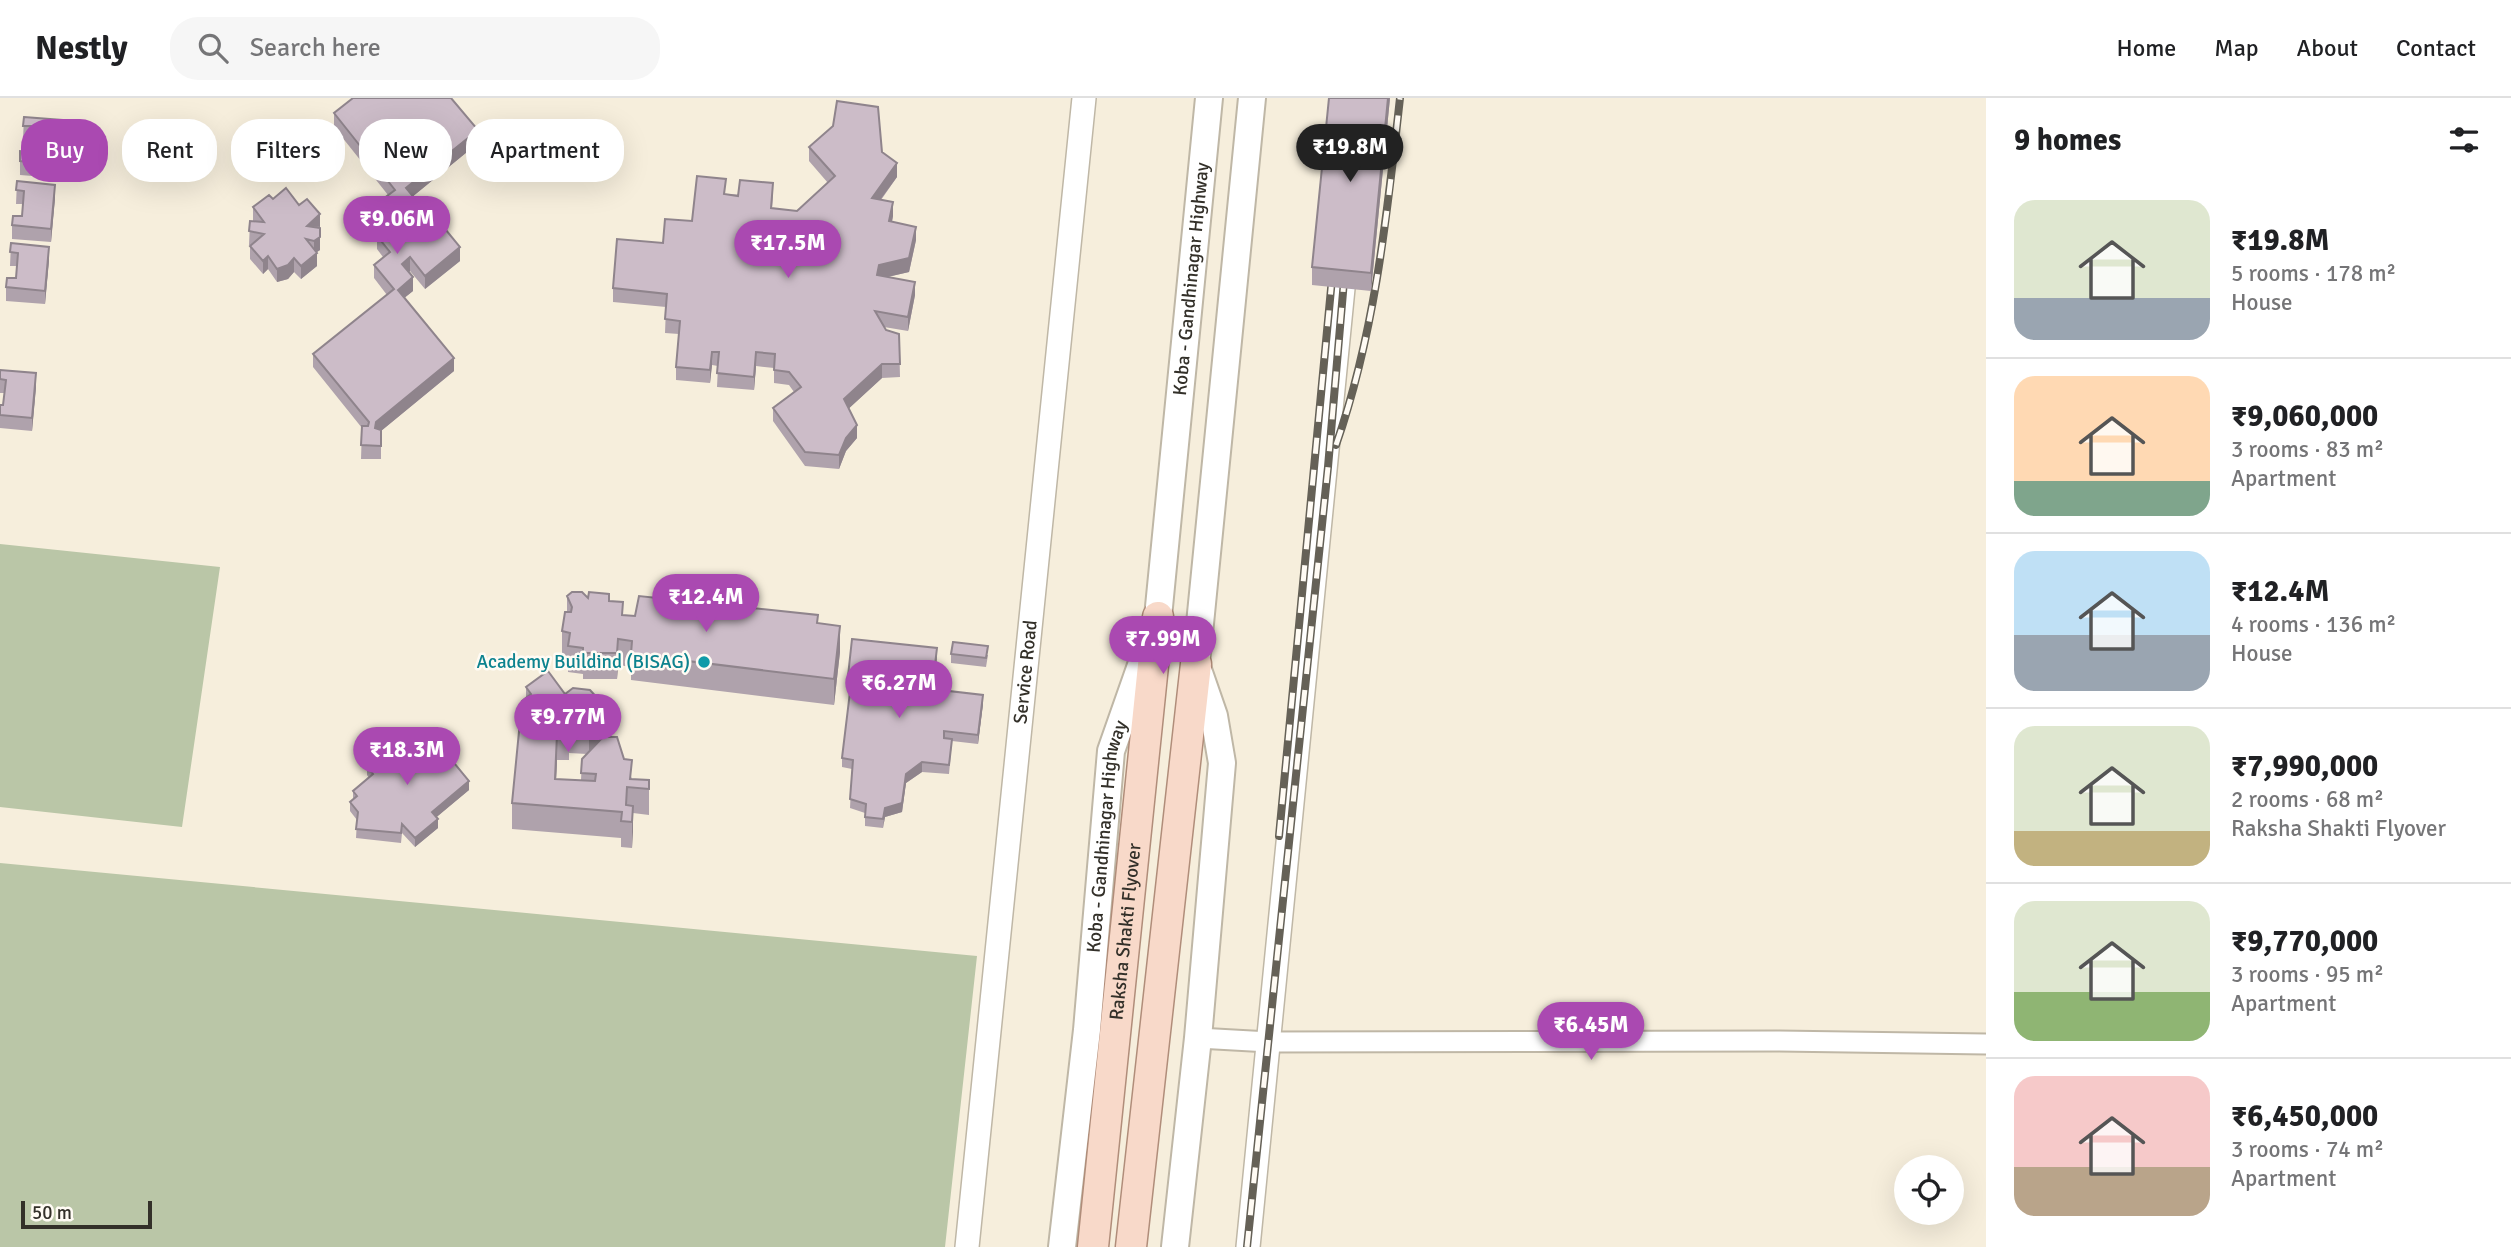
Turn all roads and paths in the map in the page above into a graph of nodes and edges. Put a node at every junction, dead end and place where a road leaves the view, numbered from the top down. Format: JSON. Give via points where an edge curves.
{"nodes":[{"id":1,"x":1084,"y":98,"type":"edge"},
{"id":2,"x":1209,"y":98,"type":"edge"},
{"id":3,"x":1252,"y":98,"type":"edge"},
{"id":4,"x":1348,"y":236,"type":"edge"},
{"id":5,"x":1158,"y":617,"type":"junction"},
{"id":6,"x":1196,"y":664,"type":"junction"},
{"id":7,"x":1198,"y":1038,"type":"junction"},
{"id":8,"x":1269,"y":1042,"type":"junction"},
{"id":9,"x":1986,"y":1045,"type":"edge"},
{"id":10,"x":967,"y":1247,"type":"edge"},
{"id":11,"x":1062,"y":1247,"type":"edge"},
{"id":12,"x":1093,"y":1247,"type":"edge"},
{"id":13,"x":1131,"y":1247,"type":"edge"},
{"id":14,"x":1175,"y":1247,"type":"edge"},
{"id":15,"x":1248,"y":1247,"type":"edge"}],
"edges":[{"from":1,"to":10,"type":"street","name":"Service Road"},
{"from":2,"to":5,"type":"main road","name":"Koba - Gandhinagar Highway"},
{"from":3,"to":6,"type":"main road"},
{"from":4,"to":8,"type":"street"},
{"from":5,"to":11,"type":"main road","name":"Koba - Gandhinagar Highway","via":[[1111,751],[1087,1030]]},
{"from":5,"to":12,"type":"main road","name":"Raksha Shakti Flyover"},
{"from":6,"to":7,"type":"main road","via":[[1214,716],[1222,763]]},
{"from":6,"to":13,"type":"main road","name":"Raksha Shakti Flyover"},
{"from":7,"to":8,"type":"street"},
{"from":7,"to":14,"type":"main road"},
{"from":8,"to":9,"type":"street"},
{"from":8,"to":15,"type":"street"}]}
